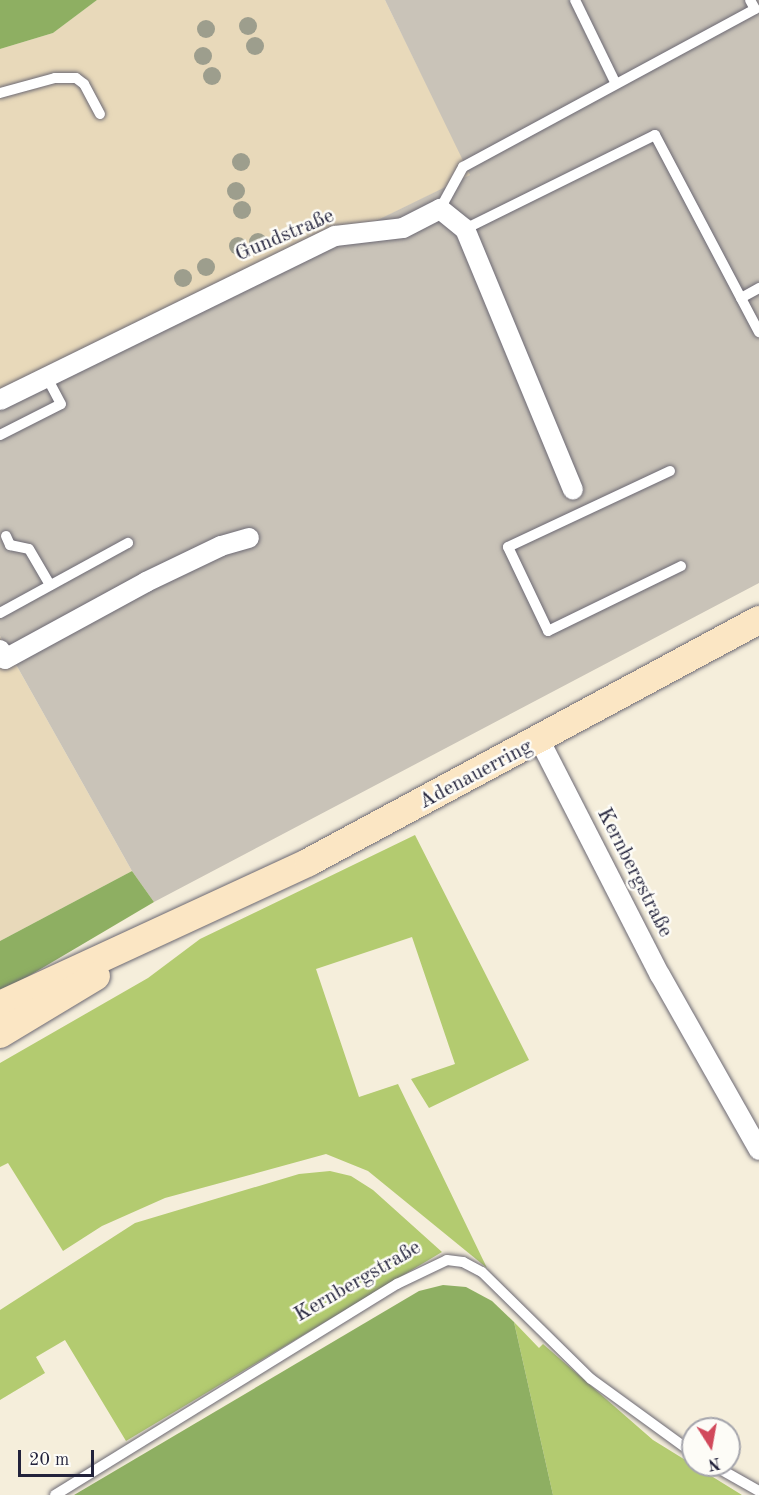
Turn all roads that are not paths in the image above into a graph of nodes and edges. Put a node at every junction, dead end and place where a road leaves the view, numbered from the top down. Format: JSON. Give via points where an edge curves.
{"nodes":[{"id":1,"x":575,"y":0,"type":"edge"},
{"id":2,"x":750,"y":0,"type":"edge"},
{"id":3,"x":616,"y":84,"type":"junction"},
{"id":4,"x":0,"y":93,"type":"edge"},
{"id":5,"x":100,"y":114,"type":"dead end"},
{"id":6,"x":440,"y":208,"type":"junction"},
{"id":7,"x":465,"y":229,"type":"junction"},
{"id":8,"x":759,"y":288,"type":"edge"},
{"id":9,"x":741,"y":298,"type":"junction"},
{"id":10,"x":759,"y":332,"type":"edge"},
{"id":11,"x":47,"y":378,"type":"junction"},
{"id":12,"x":0,"y":400,"type":"edge"},
{"id":13,"x":0,"y":435,"type":"edge"},
{"id":14,"x":670,"y":471,"type":"dead end"},
{"id":15,"x":573,"y":490,"type":"joint"},
{"id":16,"x":582,"y":512,"type":"junction"},
{"id":17,"x":6,"y":536,"type":"dead end"},
{"id":18,"x":249,"y":538,"type":"dead end"},
{"id":19,"x":128,"y":543,"type":"dead end"},
{"id":20,"x":681,"y":566,"type":"dead end"},
{"id":21,"x":50,"y":585,"type":"junction"},
{"id":22,"x":0,"y":613,"type":"edge"},
{"id":23,"x":759,"y":620,"type":"edge"},
{"id":24,"x":2,"y":657,"type":"edge"},
{"id":25,"x":540,"y":741,"type":"junction"},
{"id":26,"x":188,"y":921,"type":"junction"},
{"id":27,"x":0,"y":1005,"type":"edge"},
{"id":28,"x":0,"y":1034,"type":"edge"},
{"id":29,"x":759,"y":1150,"type":"edge"},
{"id":30,"x":681,"y":1444,"type":"edge"},
{"id":31,"x":734,"y":1477,"type":"edge"},
{"id":32,"x":759,"y":1491,"type":"edge"},
{"id":33,"x":55,"y":1495,"type":"edge"}],
"edges":[{"from":1,"to":3,"type":"lane"},
{"from":2,"to":3,"type":"lane","via":[[755,9]]},
{"from":3,"to":6,"type":"lane","via":[[463,167]]},
{"from":4,"to":5,"type":"lane","via":[[55,78],[76,78],[84,84]]},
{"from":6,"to":7,"type":"street"},
{"from":6,"to":11,"type":"street","name":"Gundstraße","via":[[403,228],[335,236]]},
{"from":7,"to":9,"type":"lane","via":[[655,135]]},
{"from":7,"to":15,"type":"street"},
{"from":8,"to":9,"type":"lane"},
{"from":9,"to":10,"type":"lane"},
{"from":11,"to":12,"type":"street","name":"Gundstraße"},
{"from":11,"to":13,"type":"lane","via":[[61,404]]},
{"from":14,"to":16,"type":"lane"},
{"from":15,"to":16,"type":"lane"},
{"from":16,"to":20,"type":"lane","via":[[508,547],[548,631]]},
{"from":17,"to":21,"type":"lane","via":[[10,545],[29,549]]},
{"from":18,"to":24,"type":"street","via":[[221,546]]},
{"from":19,"to":21,"type":"lane"},
{"from":21,"to":22,"type":"lane"},
{"from":23,"to":25,"type":"main road","name":"Adenauerring"},
{"from":25,"to":26,"type":"main road","name":"Adenauerring"},
{"from":25,"to":29,"type":"street","name":"Kernbergstraße","via":[[660,975]]},
{"from":26,"to":27,"type":"main road","name":"Adenauerring","via":[[93,959]]},
{"from":26,"to":28,"type":"main road","name":"Adenauerring"},
{"from":30,"to":33,"type":"lane","name":"Kernbergstraße","via":[[591,1379],[482,1272],[463,1262],[447,1260],[397,1284]]},
{"from":31,"to":32,"type":"lane"}]}
